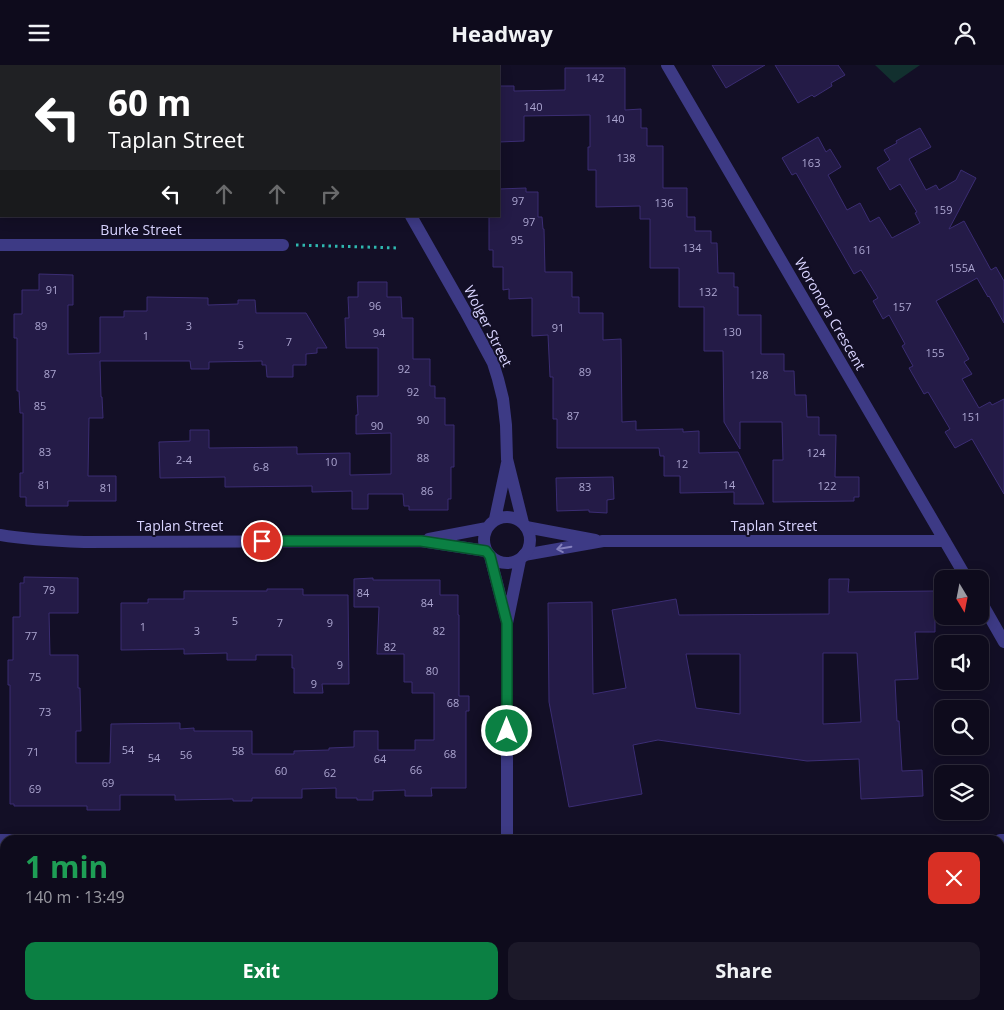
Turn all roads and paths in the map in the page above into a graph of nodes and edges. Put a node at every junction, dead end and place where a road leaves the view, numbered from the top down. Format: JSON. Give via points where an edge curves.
{"nodes":[{"id":1,"x":667,"y":65,"type":"edge"},
{"id":2,"x":412,"y":217,"type":"edge"},
{"id":3,"x":0,"y":245,"type":"edge"},
{"id":4,"x":283,"y":245,"type":"joint"},
{"id":5,"x":398,"y":248,"type":"dead end"},
{"id":6,"x":507,"y":459,"type":"junction"},
{"id":7,"x":491,"y":523,"type":"junction"},
{"id":8,"x":524,"y":525,"type":"junction"},
{"id":9,"x":0,"y":535,"type":"edge"},
{"id":10,"x":421,"y":541,"type":"junction"},
{"id":11,"x":603,"y":541,"type":"junction"},
{"id":12,"x":945,"y":541,"type":"junction"},
{"id":13,"x":488,"y":554,"type":"junction"},
{"id":14,"x":522,"y":558,"type":"junction"},
{"id":15,"x":962,"y":570,"type":"edge"},
{"id":16,"x":989,"y":616,"type":"edge"},
{"id":17,"x":507,"y":623,"type":"junction"},
{"id":18,"x":1004,"y":641,"type":"edge"},
{"id":19,"x":507,"y":835,"type":"edge"}],
"edges":[{"from":1,"to":12,"type":"street","name":"Woronora Crescent"},
{"from":2,"to":6,"type":"street","name":"Wolger Street","via":[[493,363],[503,399]]},
{"from":3,"to":4,"type":"street","name":"Burke Street"},
{"from":4,"to":5,"type":"path"},
{"from":6,"to":7,"type":"street","name":"Wolger Street"},
{"from":6,"to":8,"type":"street","name":"Wolger Street"},
{"from":7,"to":8,"type":"street","via":[[506,516]]},
{"from":7,"to":10,"type":"street","name":"Taplan Street"},
{"from":7,"to":13,"type":"street","via":[[483,539]]},
{"from":8,"to":11,"type":"street","name":"Taplan Street"},
{"from":8,"to":14,"type":"street","via":[[530,545]]},
{"from":9,"to":10,"type":"street","name":"Taplan Street","via":[[84,542]]},
{"from":10,"to":13,"type":"street","name":"Taplan Street"},
{"from":11,"to":12,"type":"street","name":"Taplan Street"},
{"from":11,"to":14,"type":"street","name":"Taplan Street","one_way":true},
{"from":12,"to":15,"type":"street","name":"Woronora Crescent"},
{"from":13,"to":14,"type":"street","via":[[501,563]]},
{"from":13,"to":17,"type":"street"},
{"from":14,"to":17,"type":"street"},
{"from":16,"to":18,"type":"street"},
{"from":17,"to":19,"type":"street"}]}
